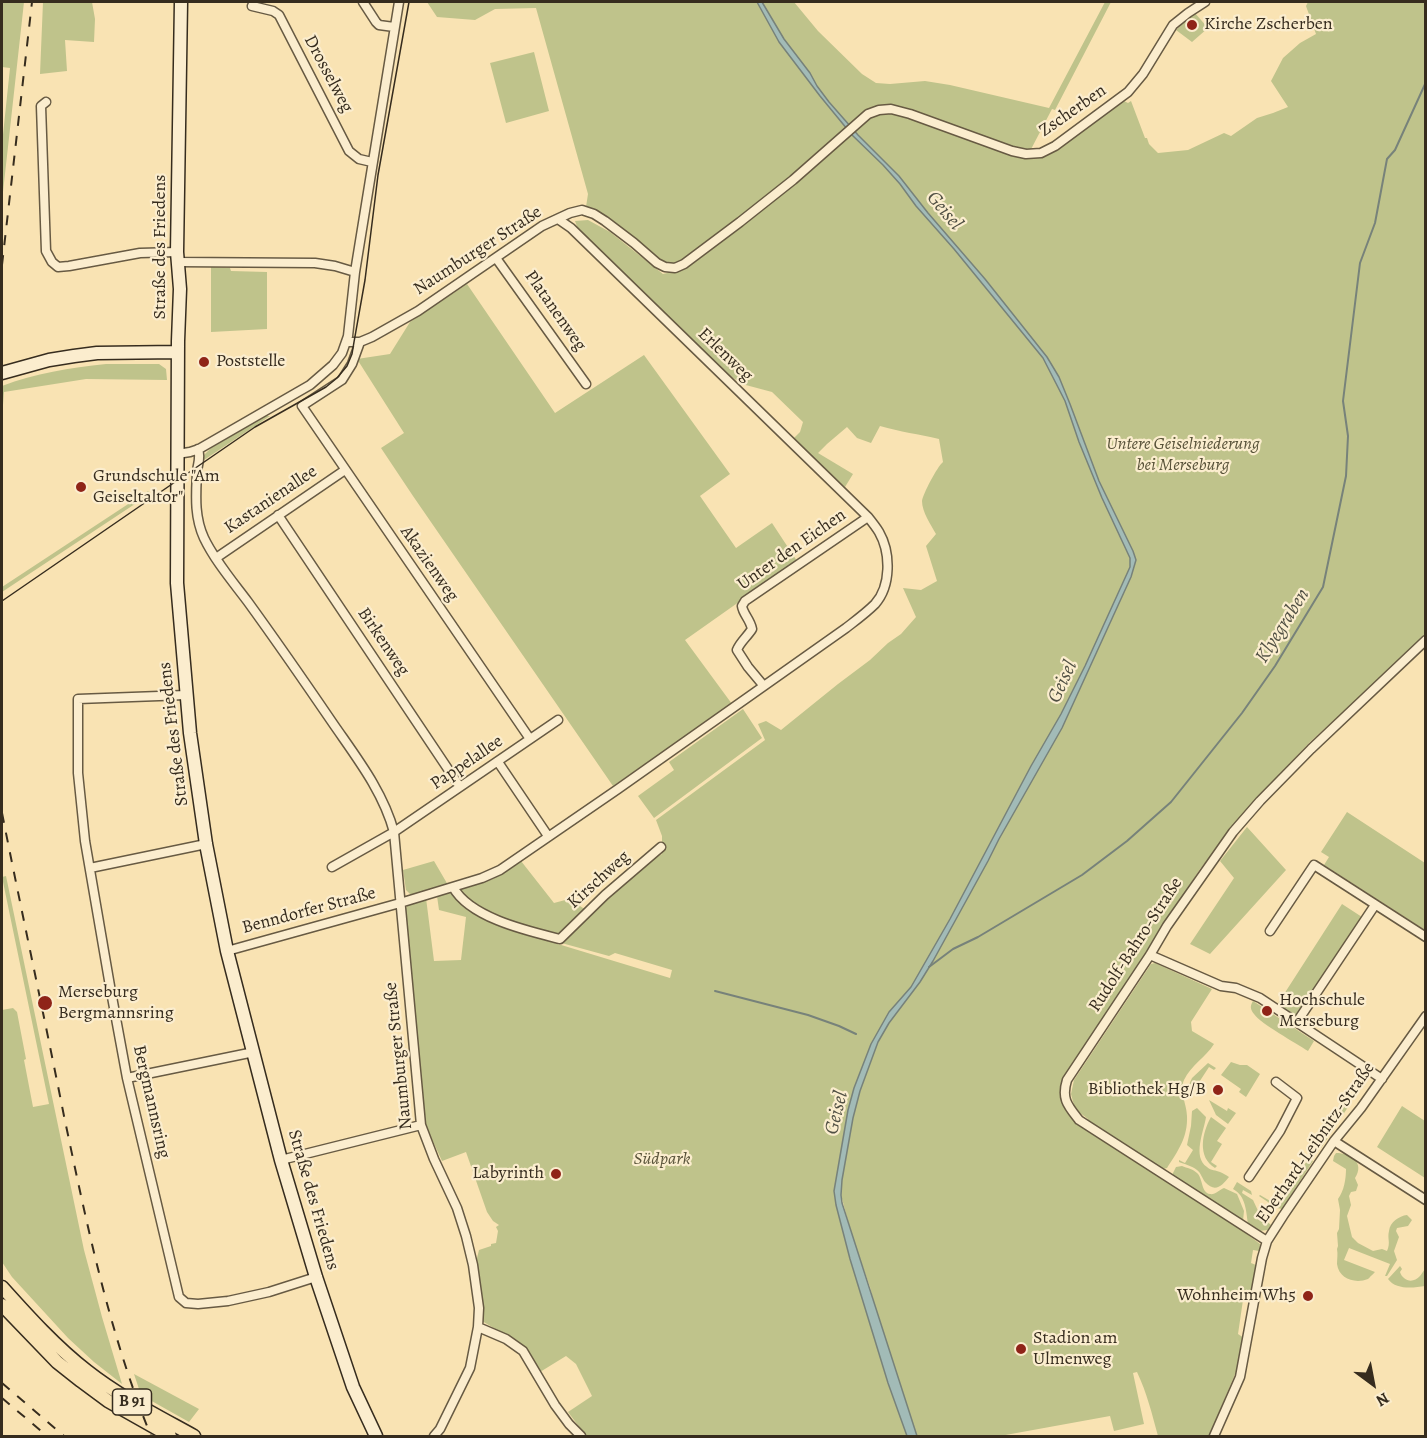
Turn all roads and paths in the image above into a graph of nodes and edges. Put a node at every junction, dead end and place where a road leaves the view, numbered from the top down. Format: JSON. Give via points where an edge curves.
{"nodes":[{"id":1,"x":181,"y":2,"type":"edge"},
{"id":2,"x":363,"y":2,"type":"edge"},
{"id":3,"x":399,"y":2,"type":"edge"},
{"id":4,"x":1205,"y":2,"type":"edge"},
{"id":5,"x":252,"y":6,"type":"dead end"},
{"id":6,"x":394,"y":27,"type":"junction"},
{"id":7,"x":46,"y":102,"type":"dead end"},
{"id":8,"x":844,"y":135,"type":"joint"},
{"id":9,"x":372,"y":162,"type":"junction"},
{"id":10,"x":558,"y":219,"type":"junction"},
{"id":11,"x":177,"y":257,"type":"junction"},
{"id":12,"x":496,"y":258,"type":"junction"},
{"id":13,"x":355,"y":272,"type":"junction"},
{"id":14,"x":347,"y":342,"type":"junction"},
{"id":15,"x":360,"y":342,"type":"junction"},
{"id":16,"x":178,"y":352,"type":"junction"},
{"id":17,"x":2,"y":373,"type":"edge"},
{"id":18,"x":586,"y":384,"type":"dead end"},
{"id":19,"x":198,"y":449,"type":"junction"},
{"id":20,"x":177,"y":454,"type":"junction"},
{"id":21,"x":345,"y":470,"type":"junction"},
{"id":22,"x":278,"y":515,"type":"junction"},
{"id":23,"x":868,"y":517,"type":"junction"},
{"id":24,"x":216,"y":558,"type":"junction"},
{"id":25,"x":1425,"y":640,"type":"edge"},
{"id":26,"x":763,"y":685,"type":"junction"},
{"id":27,"x":186,"y":695,"type":"junction"},
{"id":28,"x":558,"y":720,"type":"dead end"},
{"id":29,"x":530,"y":739,"type":"junction"},
{"id":30,"x":498,"y":762,"type":"junction"},
{"id":31,"x":460,"y":787,"type":"junction"},
{"id":32,"x":394,"y":832,"type":"junction"},
{"id":33,"x":548,"y":836,"type":"junction"},
{"id":34,"x":206,"y":844,"type":"junction"},
{"id":35,"x":661,"y":847,"type":"dead end"},
{"id":36,"x":332,"y":867,"type":"dead end"},
{"id":37,"x":90,"y":868,"type":"junction"},
{"id":38,"x":453,"y":887,"type":"junction"},
{"id":39,"x":400,"y":903,"type":"junction"},
{"id":40,"x":1375,"y":905,"type":"junction"},
{"id":41,"x":1270,"y":931,"type":"dead end"},
{"id":42,"x":1425,"y":937,"type":"edge"},
{"id":43,"x":227,"y":951,"type":"junction"},
{"id":44,"x":1150,"y":955,"type":"junction"},
{"id":45,"x":1425,"y":1016,"type":"edge"},
{"id":46,"x":1297,"y":1022,"type":"junction"},
{"id":47,"x":254,"y":1053,"type":"junction"},
{"id":48,"x":127,"y":1078,"type":"junction"},
{"id":49,"x":1382,"y":1079,"type":"junction"},
{"id":50,"x":1276,"y":1082,"type":"dead end"},
{"id":51,"x":421,"y":1125,"type":"junction"},
{"id":52,"x":1334,"y":1141,"type":"junction"},
{"id":53,"x":281,"y":1160,"type":"junction"},
{"id":54,"x":1249,"y":1177,"type":"dead end"},
{"id":55,"x":1425,"y":1200,"type":"edge"},
{"id":56,"x":1267,"y":1241,"type":"junction"},
{"id":57,"x":316,"y":1278,"type":"junction"},
{"id":58,"x":2,"y":1281,"type":"edge"},
{"id":59,"x":2,"y":1287,"type":"edge"},
{"id":60,"x":2,"y":1305,"type":"edge"},
{"id":61,"x":24,"y":1311,"type":"junction"},
{"id":62,"x":478,"y":1327,"type":"junction"},
{"id":63,"x":437,"y":1433,"type":"edge"},
{"id":64,"x":170,"y":1437,"type":"edge"},
{"id":65,"x":194,"y":1437,"type":"edge"},
{"id":66,"x":376,"y":1437,"type":"edge"},
{"id":67,"x":448,"y":1437,"type":"edge"},
{"id":68,"x":581,"y":1437,"type":"edge"},
{"id":69,"x":1214,"y":1437,"type":"edge"}],
"edges":[{"from":1,"to":11,"type":"street","name":"Straße des Friedens"},
{"from":2,"to":6,"type":"street","via":[[379,25]]},
{"from":3,"to":6,"type":"street"},
{"from":4,"to":8,"type":"street","name":"Zscherben","via":[[1173,25],[1128,92],[1041,153],[1012,151],[891,109],[868,114]]},
{"from":5,"to":9,"type":"street","name":"Drosselweg","via":[[279,15],[350,151],[359,159]]},
{"from":6,"to":9,"type":"street"},
{"from":7,"to":11,"type":"street","via":[[41,106],[43,173],[46,251],[52,262],[58,267],[69,266],[140,253]]},
{"from":8,"to":10,"type":"street","name":"Naumburger Straße","via":[[740,222],[675,268],[657,263],[594,214],[582,210]]},
{"from":9,"to":13,"type":"street"},
{"from":10,"to":12,"type":"street","name":"Naumburger Straße"},
{"from":10,"to":23,"type":"street","name":"Erlenweg"},
{"from":11,"to":13,"type":"street","via":[[315,263]]},
{"from":11,"to":16,"type":"street","name":"Straße des Friedens"},
{"from":12,"to":15,"type":"street","name":"Naumburger Straße","via":[[418,311]]},
{"from":12,"to":18,"type":"street","name":"Platanenweg"},
{"from":13,"to":14,"type":"street"},
{"from":14,"to":15,"type":"street","name":"Naumburger Straße"},
{"from":14,"to":19,"type":"street","via":[[333,365],[310,385]]},
{"from":15,"to":21,"type":"street","name":"Akazienweg","via":[[342,380],[302,406]]},
{"from":16,"to":17,"type":"street","via":[[97,353],[49,360]]},
{"from":16,"to":20,"type":"street","name":"Straße des Friedens"},
{"from":19,"to":20,"type":"street"},
{"from":19,"to":24,"type":"street","name":"Naumburger Straße","via":[[196,514],[204,539]]},
{"from":20,"to":27,"type":"street","name":"Straße des Friedens","via":[[177,583]]},
{"from":21,"to":22,"type":"street","name":"Kastanienallee"},
{"from":21,"to":29,"type":"street","name":"Akazienweg"},
{"from":22,"to":24,"type":"street","name":"Kastanienallee"},
{"from":22,"to":31,"type":"street","name":"Birkenweg"},
{"from":23,"to":26,"type":"street","name":"Unter den Eichen","via":[[880,533],[888,563],[886,582],[876,603]]},
{"from":23,"to":26,"type":"street","name":"Unter den Eichen","via":[[745,601],[742,610],[752,629],[737,650]]},
{"from":24,"to":32,"type":"street","name":"Naumburger Straße","via":[[369,775]]},
{"from":25,"to":44,"type":"street","name":"Rudolf-Bahro-Straße","via":[[1311,749],[1238,826]]},
{"from":26,"to":33,"type":"street","name":"Unter den Eichen"},
{"from":27,"to":34,"type":"street","name":"Straße des Friedens"},
{"from":27,"to":37,"type":"street","name":"Bergmannsring","via":[[78,699],[78,773]]},
{"from":28,"to":29,"type":"street","name":"Pappelallee"},
{"from":29,"to":30,"type":"street","name":"Pappelallee"},
{"from":30,"to":31,"type":"street","name":"Pappelallee"},
{"from":30,"to":33,"type":"street"},
{"from":31,"to":32,"type":"street","name":"Pappelallee"},
{"from":32,"to":36,"type":"street"},
{"from":32,"to":39,"type":"street","name":"Naumburger Straße"},
{"from":33,"to":38,"type":"street","name":"Unter den Eichen","via":[[500,870]]},
{"from":34,"to":37,"type":"street"},
{"from":34,"to":43,"type":"street","name":"Straße des Friedens"},
{"from":35,"to":38,"type":"street","name":"Kirschweg","via":[[560,939],[478,911],[462,900]]},
{"from":37,"to":48,"type":"street","name":"Bergmannsring"},
{"from":38,"to":39,"type":"street","name":"Unter den Eichen"},
{"from":39,"to":43,"type":"street","name":"Benndorfer Straße"},
{"from":39,"to":51,"type":"street","name":"Naumburger Straße"},
{"from":40,"to":41,"type":"street","via":[[1314,866]]},
{"from":40,"to":42,"type":"street"},
{"from":40,"to":46,"type":"street"},
{"from":43,"to":47,"type":"street","name":"Straße des Friedens"},
{"from":44,"to":46,"type":"street","via":[[1221,986],[1260,998]]},
{"from":44,"to":56,"type":"street","name":"Rudolf-Bahro-Straße","via":[[1067,1080],[1065,1101],[1079,1120]]},
{"from":45,"to":49,"type":"street","name":"Eberhard-Leibnitz-Straße"},
{"from":46,"to":49,"type":"street"},
{"from":47,"to":48,"type":"street"},
{"from":47,"to":53,"type":"street","name":"Straße des Friedens"},
{"from":48,"to":57,"type":"street","name":"Bergmannsring","via":[[179,1297],[186,1303],[198,1304],[228,1301]]},
{"from":49,"to":52,"type":"street","name":"Eberhard-Leibnitz-Straße"},
{"from":50,"to":54,"type":"street","via":[[1297,1098]]},
{"from":51,"to":53,"type":"street"},
{"from":51,"to":62,"type":"street","name":"Naumburger Straße","via":[[457,1208],[469,1247],[479,1308]]},
{"from":52,"to":55,"type":"street"},
{"from":52,"to":56,"type":"street","name":"Eberhard-Leibnitz-Straße"},
{"from":53,"to":57,"type":"street","name":"Straße des Friedens"},
{"from":56,"to":69,"type":"street","name":"Eberhard-Leibnitz-Straße","via":[[1240,1377]]},
{"from":57,"to":66,"type":"street","name":"Straße des Friedens","via":[[353,1387]]},
{"from":58,"to":61,"type":"main road"},
{"from":59,"to":61,"type":"main road","number":"B 91"},
{"from":60,"to":64,"type":"main road","number":"B 91","via":[[81,1382]]},
{"from":61,"to":65,"type":"main road","number":"B 91","via":[[89,1373]]},
{"from":62,"to":63,"type":"street","name":"Naumburger Straße","via":[[470,1368]]},
{"from":62,"to":68,"type":"street","via":[[523,1351],[555,1405]]},
{"from":63,"to":67,"type":"street"}]}
